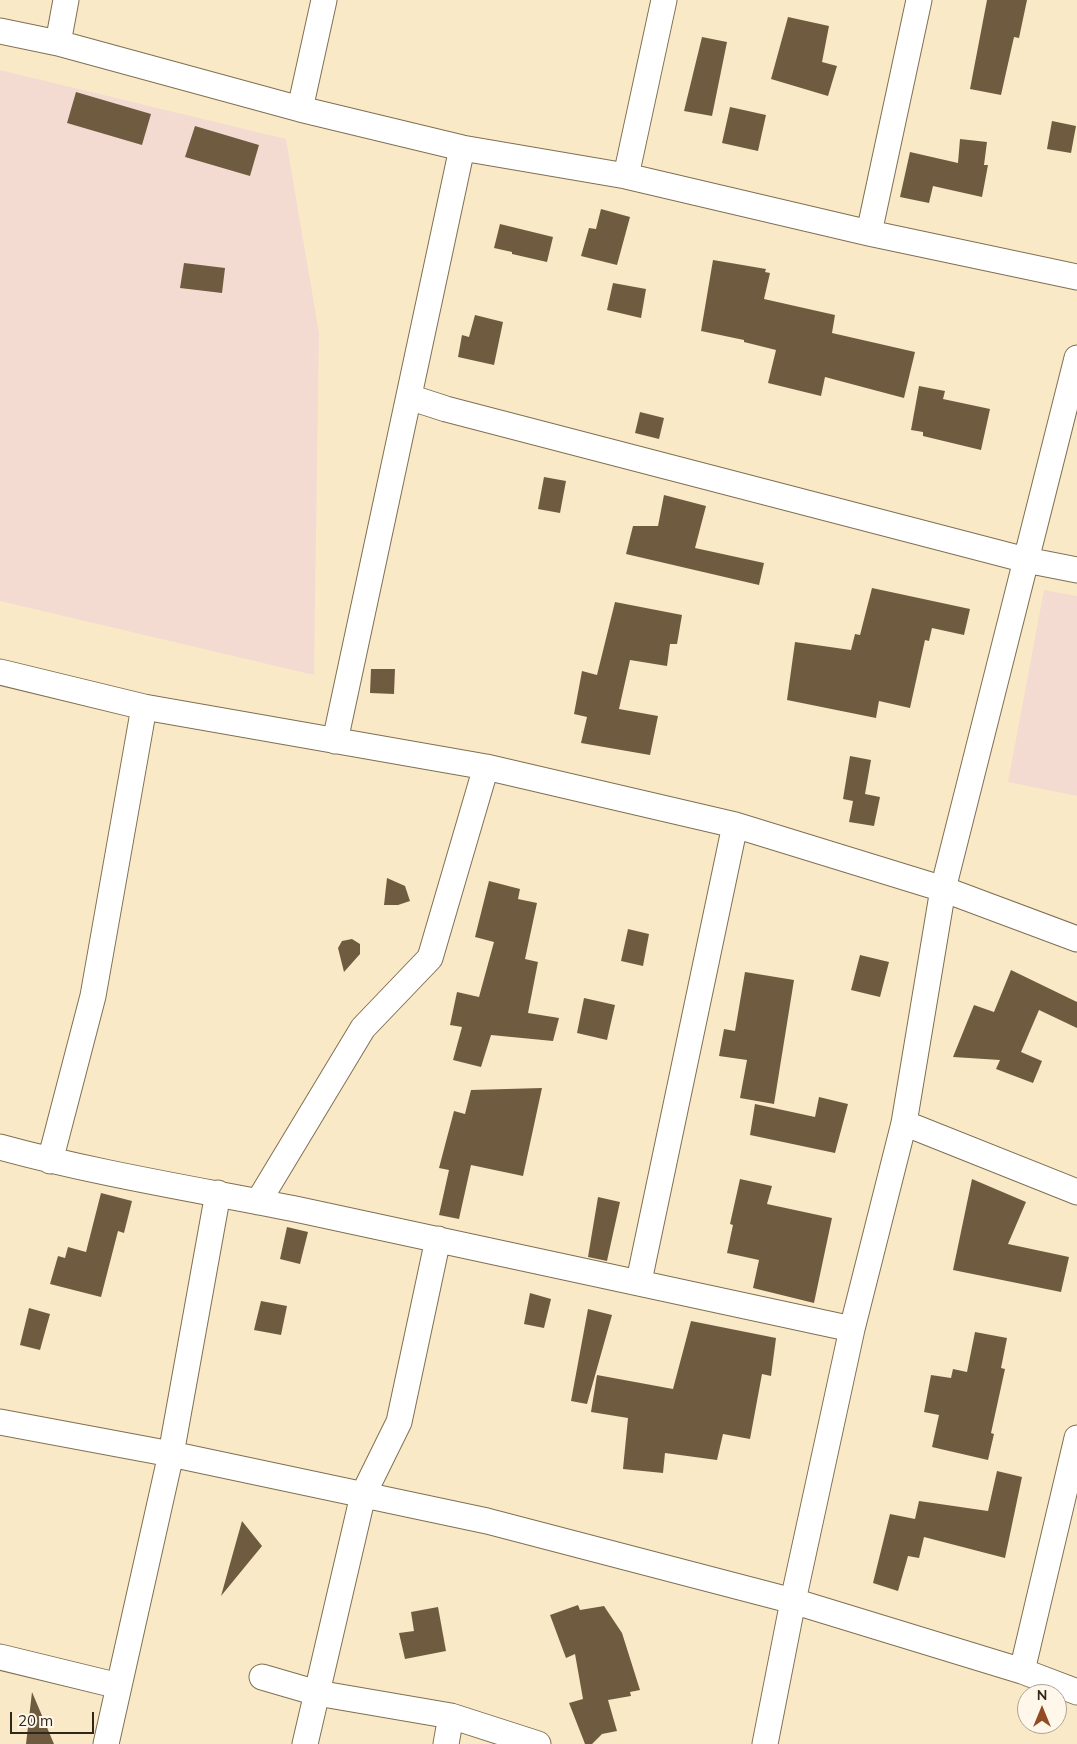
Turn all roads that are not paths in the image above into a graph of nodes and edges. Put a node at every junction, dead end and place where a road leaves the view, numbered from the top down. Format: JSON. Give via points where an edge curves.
{"nodes":[{"id":1,"x":66,"y":0,"type":"edge"},
{"id":2,"x":324,"y":0,"type":"edge"},
{"id":3,"x":664,"y":0,"type":"edge"},
{"id":4,"x":919,"y":0,"type":"edge"},
{"id":5,"x":0,"y":30,"type":"edge"},
{"id":6,"x":58,"y":43,"type":"junction"},
{"id":7,"x":300,"y":108,"type":"junction"},
{"id":8,"x":462,"y":148,"type":"junction"},
{"id":9,"x":626,"y":176,"type":"junction"},
{"id":10,"x":869,"y":232,"type":"junction"},
{"id":11,"x":1077,"y":277,"type":"edge"},
{"id":12,"x":1077,"y":358,"type":"edge"},
{"id":13,"x":409,"y":397,"type":"junction"},
{"id":14,"x":1026,"y":560,"type":"junction"},
{"id":15,"x":1077,"y":570,"type":"edge"},
{"id":16,"x":0,"y":672,"type":"edge"},
{"id":17,"x":144,"y":707,"type":"junction"},
{"id":18,"x":335,"y":741,"type":"junction"},
{"id":19,"x":486,"y":767,"type":"junction"},
{"id":20,"x":735,"y":825,"type":"junction"},
{"id":21,"x":943,"y":889,"type":"junction"},
{"id":22,"x":1077,"y":940,"type":"edge"},
{"id":23,"x":904,"y":1123,"type":"junction"},
{"id":24,"x":0,"y":1147,"type":"edge"},
{"id":25,"x":50,"y":1161,"type":"junction"},
{"id":26,"x":1077,"y":1192,"type":"edge"},
{"id":27,"x":218,"y":1193,"type":"junction"},
{"id":28,"x":258,"y":1202,"type":"junction"},
{"id":29,"x":438,"y":1239,"type":"junction"},
{"id":30,"x":639,"y":1281,"type":"junction"},
{"id":31,"x":852,"y":1329,"type":"junction"},
{"id":32,"x":0,"y":1422,"type":"edge"},
{"id":33,"x":1077,"y":1438,"type":"edge"},
{"id":34,"x":171,"y":1454,"type":"junction"},
{"id":35,"x":362,"y":1495,"type":"junction"},
{"id":36,"x":793,"y":1601,"type":"junction"},
{"id":37,"x":0,"y":1657,"type":"edge"},
{"id":38,"x":1022,"y":1671,"type":"junction"},
{"id":39,"x":262,"y":1677,"type":"dead end"},
{"id":40,"x":119,"y":1686,"type":"junction"},
{"id":41,"x":1077,"y":1692,"type":"edge"},
{"id":42,"x":317,"y":1693,"type":"junction"},
{"id":43,"x":451,"y":1716,"type":"junction"},
{"id":44,"x":106,"y":1744,"type":"edge"},
{"id":45,"x":305,"y":1744,"type":"edge"},
{"id":46,"x":446,"y":1744,"type":"edge"},
{"id":47,"x":538,"y":1744,"type":"edge"},
{"id":48,"x":765,"y":1744,"type":"edge"}],
"edges":[{"from":1,"to":6,"type":"street"},
{"from":2,"to":7,"type":"street"},
{"from":3,"to":9,"type":"street"},
{"from":4,"to":10,"type":"street"},
{"from":5,"to":6,"type":"street"},
{"from":6,"to":7,"type":"street"},
{"from":7,"to":8,"type":"street"},
{"from":8,"to":9,"type":"street"},
{"from":8,"to":13,"type":"street"},
{"from":9,"to":10,"type":"street"},
{"from":10,"to":11,"type":"street"},
{"from":12,"to":14,"type":"street"},
{"from":13,"to":14,"type":"street"},
{"from":13,"to":18,"type":"street"},
{"from":14,"to":15,"type":"street"},
{"from":14,"to":21,"type":"street"},
{"from":16,"to":17,"type":"street"},
{"from":17,"to":18,"type":"street"},
{"from":17,"to":25,"type":"street","via":[[93,996]]},
{"from":18,"to":19,"type":"street"},
{"from":19,"to":20,"type":"street"},
{"from":19,"to":28,"type":"street","via":[[430,958],[363,1028]]},
{"from":20,"to":21,"type":"street"},
{"from":20,"to":30,"type":"street"},
{"from":21,"to":22,"type":"street"},
{"from":21,"to":23,"type":"street"},
{"from":23,"to":26,"type":"street"},
{"from":23,"to":31,"type":"street"},
{"from":24,"to":25,"type":"street"},
{"from":25,"to":27,"type":"street"},
{"from":27,"to":28,"type":"street"},
{"from":27,"to":34,"type":"street"},
{"from":28,"to":29,"type":"street"},
{"from":29,"to":30,"type":"street"},
{"from":29,"to":35,"type":"street","via":[[399,1422]]},
{"from":30,"to":31,"type":"street"},
{"from":31,"to":36,"type":"street"},
{"from":32,"to":34,"type":"street"},
{"from":33,"to":38,"type":"street"},
{"from":34,"to":35,"type":"street"},
{"from":34,"to":40,"type":"street"},
{"from":35,"to":36,"type":"street","via":[[487,1521]]},
{"from":35,"to":42,"type":"street"},
{"from":36,"to":38,"type":"street"},
{"from":36,"to":48,"type":"street"},
{"from":37,"to":40,"type":"street"},
{"from":38,"to":41,"type":"street"},
{"from":39,"to":42,"type":"street"},
{"from":40,"to":44,"type":"street"},
{"from":42,"to":43,"type":"street"},
{"from":42,"to":45,"type":"street"},
{"from":43,"to":46,"type":"street"},
{"from":43,"to":47,"type":"street"}]}
